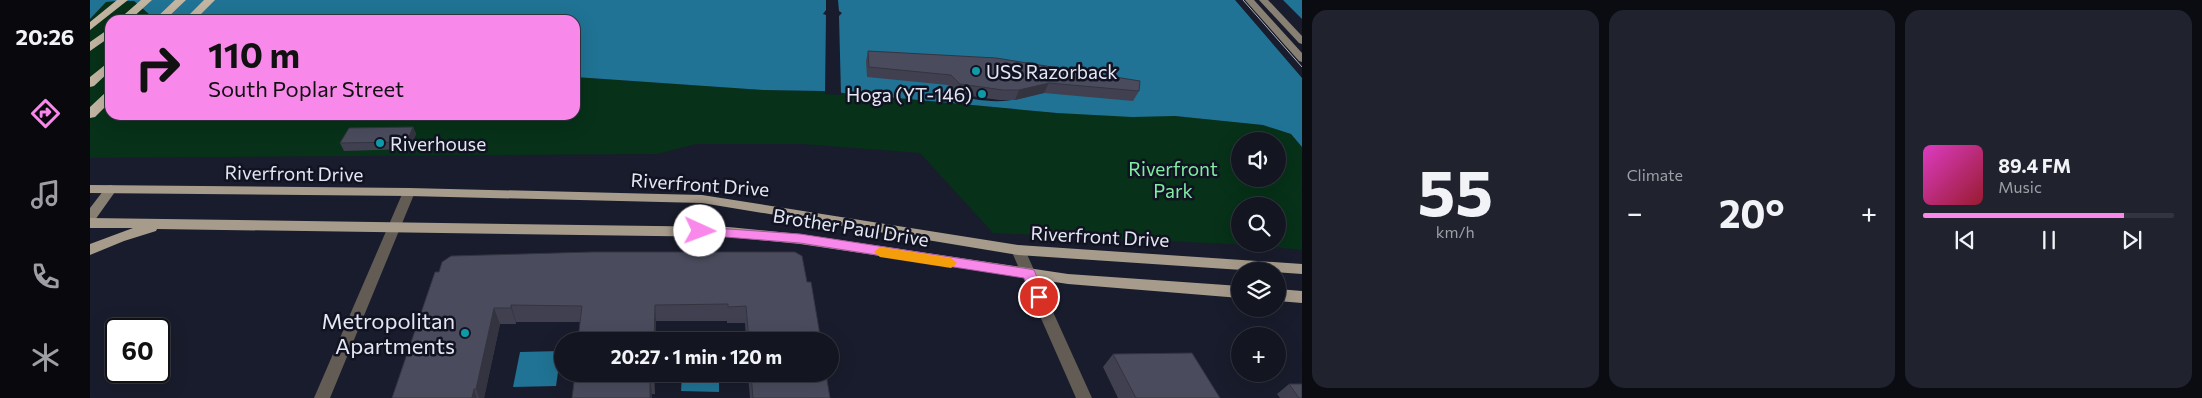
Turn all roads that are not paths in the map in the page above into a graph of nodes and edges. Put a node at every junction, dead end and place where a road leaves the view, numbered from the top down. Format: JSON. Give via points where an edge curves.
{"nodes":[{"id":1,"x":123,"y":0,"type":"edge"},
{"id":2,"x":147,"y":0,"type":"edge"},
{"id":3,"x":181,"y":0,"type":"edge"},
{"id":4,"x":210,"y":0,"type":"edge"},
{"id":5,"x":1250,"y":0,"type":"edge"},
{"id":6,"x":1264,"y":0,"type":"edge"},
{"id":7,"x":129,"y":15,"type":"edge"},
{"id":8,"x":164,"y":15,"type":"edge"},
{"id":9,"x":194,"y":15,"type":"edge"},
{"id":10,"x":90,"y":27,"type":"edge"},
{"id":11,"x":105,"y":35,"type":"edge"},
{"id":12,"x":1302,"y":41,"type":"edge"},
{"id":13,"x":90,"y":48,"type":"edge"},
{"id":14,"x":1302,"y":59,"type":"edge"},
{"id":15,"x":105,"y":70,"type":"edge"},
{"id":16,"x":90,"y":83,"type":"edge"},
{"id":17,"x":105,"y":100,"type":"edge"},
{"id":18,"x":90,"y":114,"type":"edge"},
{"id":19,"x":90,"y":189,"type":"edge"},
{"id":20,"x":111,"y":189,"type":"junction"},
{"id":21,"x":409,"y":192,"type":"junction"},
{"id":22,"x":90,"y":217,"type":"edge"},
{"id":23,"x":90,"y":223,"type":"edge"},
{"id":24,"x":172,"y":224,"type":"junction"},
{"id":25,"x":394,"y":228,"type":"junction"},
{"id":26,"x":90,"y":250,"type":"edge"},
{"id":27,"x":1018,"y":250,"type":"junction"},
{"id":28,"x":1302,"y":269,"type":"edge"},
{"id":29,"x":1029,"y":274,"type":"junction"},
{"id":30,"x":1231,"y":291,"type":"edge"},
{"id":31,"x":1286,"y":296,"type":"edge"},
{"id":32,"x":1302,"y":297,"type":"edge"},
{"id":33,"x":322,"y":398,"type":"edge"},
{"id":34,"x":1084,"y":398,"type":"edge"}],
"edges":[{"from":1,"to":10,"type":"highway"},
{"from":2,"to":7,"type":"highway"},
{"from":3,"to":8,"type":"highway"},
{"from":4,"to":9,"type":"highway"},
{"from":5,"to":14,"type":"main road"},
{"from":6,"to":12,"type":"main road"},
{"from":11,"to":13,"type":"highway"},
{"from":15,"to":16,"type":"highway"},
{"from":17,"to":18,"type":"highway"},
{"from":19,"to":20,"type":"main road","name":"Riverfront Drive"},
{"from":20,"to":21,"type":"main road","name":"Riverfront Drive"},
{"from":20,"to":22,"type":"main road"},
{"from":21,"to":25,"type":"street"},
{"from":21,"to":27,"type":"main road","name":"Riverfront Drive","via":[[702,199]]},
{"from":23,"to":24,"type":"main road"},
{"from":24,"to":25,"type":"main road"},
{"from":24,"to":26,"type":"main road","via":[[120,237]]},
{"from":25,"to":29,"type":"main road","name":"Brother Paul Drive","via":[[677,230],[764,234]]},
{"from":25,"to":33,"type":"street"},
{"from":27,"to":28,"type":"main road","name":"Riverfront Drive"},
{"from":27,"to":29,"type":"street"},
{"from":29,"to":30,"type":"main road","name":"Brother Paul Drive"},
{"from":29,"to":34,"type":"street"},
{"from":31,"to":32,"type":"main road"}]}
